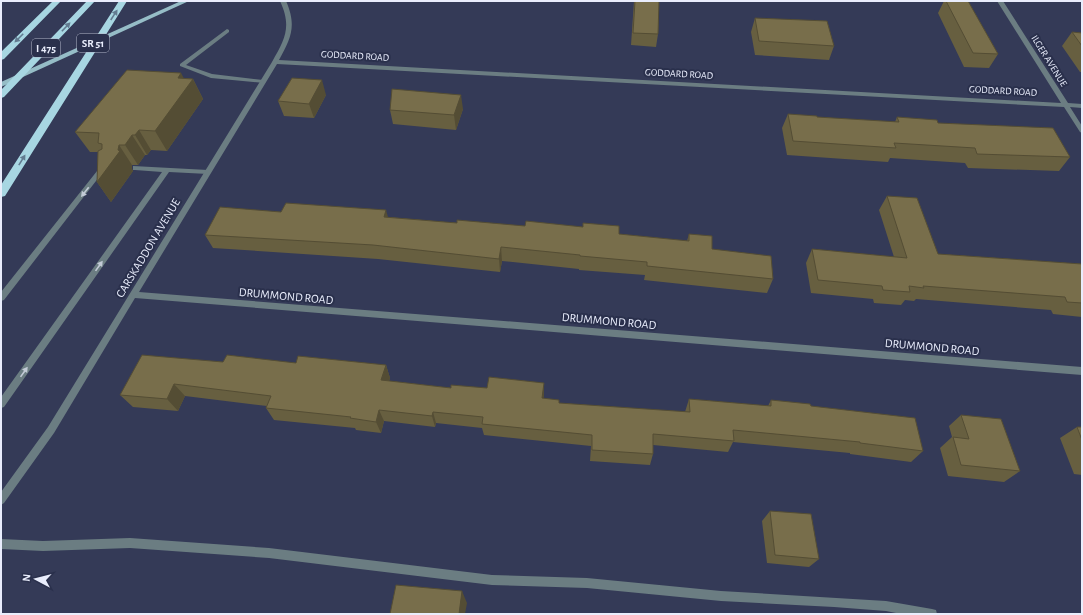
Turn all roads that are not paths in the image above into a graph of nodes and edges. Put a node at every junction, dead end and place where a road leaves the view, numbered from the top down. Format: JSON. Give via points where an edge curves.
{"nodes":[{"id":1,"x":57,"y":1,"type":"edge"},
{"id":2,"x":91,"y":1,"type":"edge"},
{"id":3,"x":123,"y":1,"type":"edge"},
{"id":4,"x":186,"y":1,"type":"edge"},
{"id":5,"x":283,"y":1,"type":"edge"},
{"id":6,"x":1000,"y":1,"type":"edge"},
{"id":7,"x":227,"y":31,"type":"dead end"},
{"id":8,"x":1,"y":57,"type":"edge"},
{"id":9,"x":275,"y":62,"type":"junction"},
{"id":10,"x":263,"y":82,"type":"junction"},
{"id":11,"x":1,"y":85,"type":"edge"},
{"id":12,"x":1,"y":96,"type":"edge"},
{"id":13,"x":1066,"y":105,"type":"junction"},
{"id":14,"x":1082,"y":106,"type":"edge"},
{"id":15,"x":1082,"y":131,"type":"edge"},
{"id":16,"x":112,"y":167,"type":"edge"},
{"id":17,"x":135,"y":168,"type":"dead end"},
{"id":18,"x":167,"y":170,"type":"junction"},
{"id":19,"x":208,"y":172,"type":"junction"},
{"id":20,"x":1,"y":193,"type":"edge"},
{"id":21,"x":134,"y":295,"type":"junction"},
{"id":22,"x":1,"y":298,"type":"edge"},
{"id":23,"x":1082,"y":371,"type":"edge"},
{"id":24,"x":1,"y":404,"type":"edge"},
{"id":25,"x":1,"y":500,"type":"edge"},
{"id":26,"x":1,"y":544,"type":"edge"},
{"id":27,"x":927,"y":614,"type":"edge"}],
"edges":[{"from":1,"to":8,"type":"highway","number":"I 475","one_way":true},
{"from":12,"to":2,"type":"highway","number":"I 475","one_way":true},
{"from":20,"to":3,"type":"highway","one_way":true},
{"from":4,"to":11,"type":"main road","number":"SR 51"},
{"from":5,"to":9,"type":"street","name":"CARSKADDON AVENUE","via":[[291,24]]},
{"from":6,"to":13,"type":"street","name":"ILGER AVENUE"},
{"from":7,"to":10,"type":"street","via":[[182,65],[211,76]]},
{"from":9,"to":10,"type":"street","name":"CARSKADDON AVENUE"},
{"from":9,"to":13,"type":"street","name":"GODDARD ROAD"},
{"from":10,"to":19,"type":"street","name":"CARSKADDON AVENUE"},
{"from":13,"to":14,"type":"street","name":"GODDARD ROAD"},
{"from":13,"to":15,"type":"street","name":"ILGER AVENUE"},
{"from":16,"to":22,"type":"street","one_way":true,"via":[[104,168]]},
{"from":17,"to":18,"type":"street"},
{"from":18,"to":19,"type":"street"},
{"from":24,"to":18,"type":"street","one_way":true},
{"from":19,"to":21,"type":"street","name":"CARSKADDON AVENUE"},
{"from":21,"to":23,"type":"street","name":"DRUMMOND ROAD"},
{"from":21,"to":25,"type":"street","name":"CARSKADDON AVENUE","via":[[51,430]]},
{"from":26,"to":27,"type":"street","via":[[43,546],[130,543],[270,553],[492,580],[587,583],[721,596],[849,603],[886,606]]}]}
